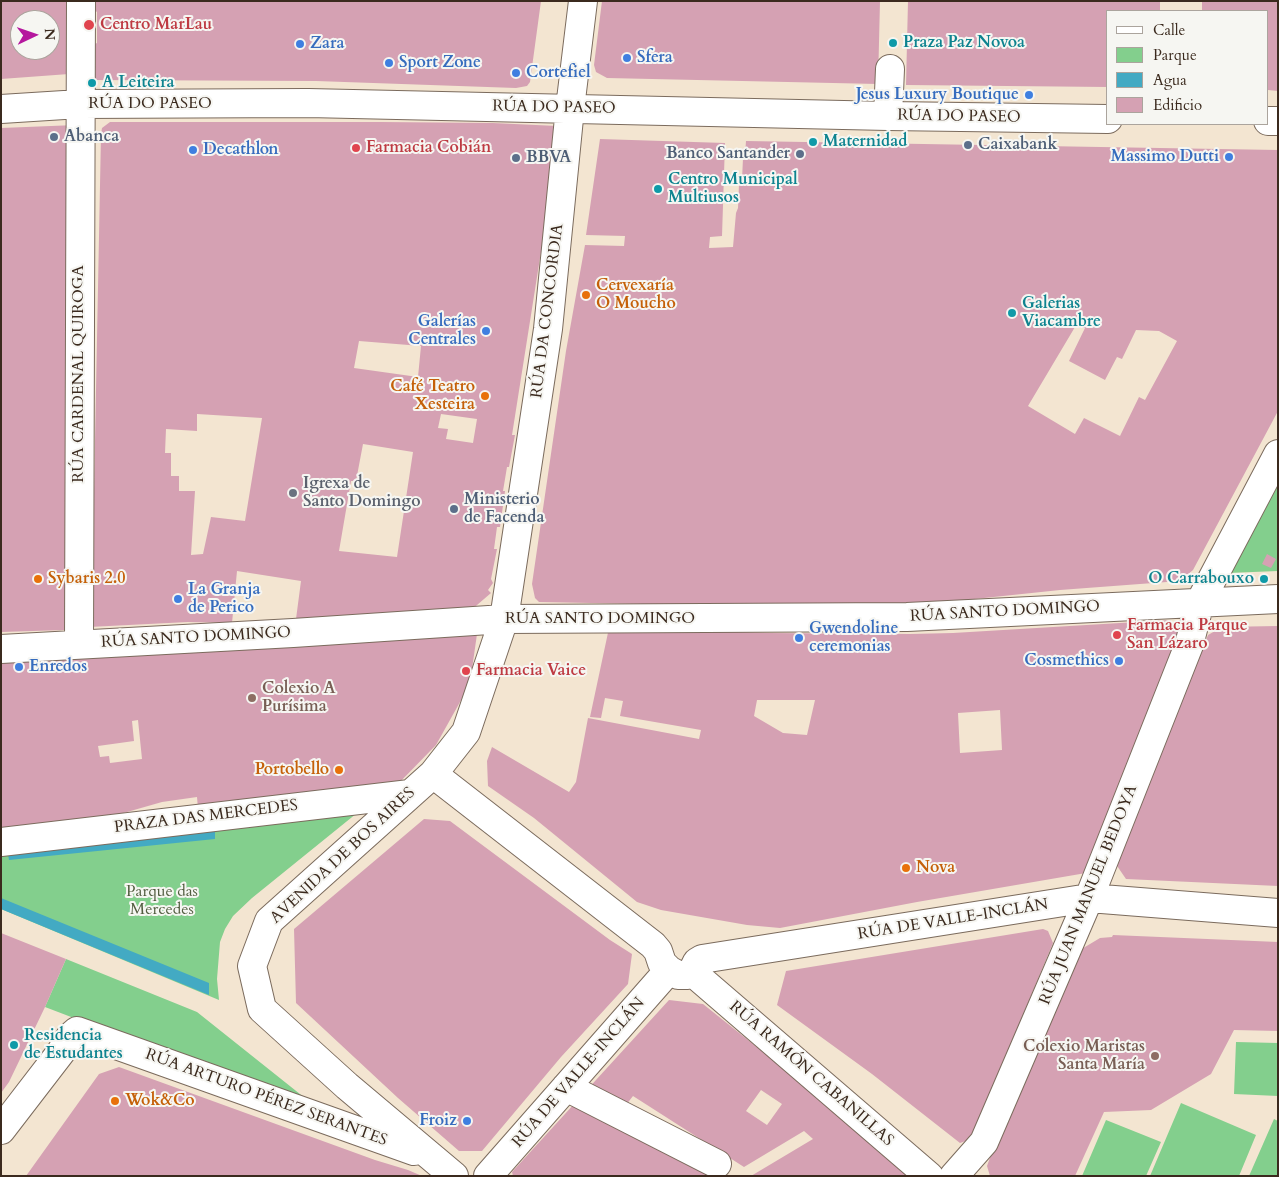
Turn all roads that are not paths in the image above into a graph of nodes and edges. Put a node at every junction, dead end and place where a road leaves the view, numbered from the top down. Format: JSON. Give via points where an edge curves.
{"nodes":[{"id":1,"x":82,"y":1,"type":"edge"},
{"id":2,"x":583,"y":1,"type":"edge"},
{"id":3,"x":890,"y":69,"type":"dead end"},
{"id":4,"x":80,"y":104,"type":"junction"},
{"id":5,"x":570,"y":108,"type":"junction"},
{"id":6,"x":1,"y":109,"type":"edge"},
{"id":7,"x":888,"y":116,"type":"junction"},
{"id":8,"x":1106,"y":119,"type":"edge"},
{"id":9,"x":1278,"y":454,"type":"edge"},
{"id":10,"x":1278,"y":599,"type":"edge"},
{"id":11,"x":1200,"y":602,"type":"junction"},
{"id":12,"x":504,"y":619,"type":"junction"},
{"id":13,"x":78,"y":644,"type":"junction"},
{"id":14,"x":1,"y":649,"type":"edge"},
{"id":15,"x":433,"y":774,"type":"junction"},
{"id":16,"x":410,"y":794,"type":"junction"},
{"id":17,"x":1,"y":842,"type":"edge"},
{"id":18,"x":1089,"y":898,"type":"junction"},
{"id":19,"x":1278,"y":913,"type":"edge"},
{"id":20,"x":681,"y":971,"type":"junction"},
{"id":21,"x":566,"y":1087,"type":"junction"},
{"id":22,"x":1,"y":1130,"type":"edge"},
{"id":23,"x":432,"y":1158,"type":"junction"},
{"id":24,"x":717,"y":1164,"type":"dead end"},
{"id":25,"x":454,"y":1176,"type":"edge"},
{"id":26,"x":488,"y":1176,"type":"edge"},
{"id":27,"x":929,"y":1176,"type":"edge"},
{"id":28,"x":954,"y":1176,"type":"edge"}],
"edges":[{"from":1,"to":4,"type":"street","name":"RÚA CARDENAL QUIROGA"},
{"from":2,"to":5,"type":"street","name":"RÚA DA CONCORDIA"},
{"from":3,"to":7,"type":"street"},
{"from":4,"to":5,"type":"street","name":"RÚA DO PASEO"},
{"from":4,"to":6,"type":"street","name":"RÚA DO PASEO"},
{"from":4,"to":13,"type":"street","name":"RÚA CARDENAL QUIROGA"},
{"from":5,"to":7,"type":"street","name":"RÚA DO PASEO"},
{"from":5,"to":12,"type":"street","name":"RÚA DA CONCORDIA","via":[[548,329]]},
{"from":7,"to":8,"type":"street","name":"RÚA DO PASEO"},
{"from":9,"to":11,"type":"street","name":"RÚA JUAN MANUEL BEDOYA"},
{"from":10,"to":11,"type":"street","name":"RÚA SANTO DOMINGO"},
{"from":11,"to":12,"type":"street","name":"RÚA SANTO DOMINGO","via":[[907,617]]},
{"from":11,"to":18,"type":"street","name":"RÚA JUAN MANUEL BEDOYA","via":[[1189,645]]},
{"from":12,"to":13,"type":"street","name":"RÚA SANTO DOMINGO"},
{"from":12,"to":15,"type":"street","name":"AVENIDA DE BOS AIRES","via":[[466,732]]},
{"from":13,"to":14,"type":"street","name":"RÚA SANTO DOMINGO"},
{"from":15,"to":16,"type":"street","name":"AVENIDA DE BOS AIRES"},
{"from":15,"to":20,"type":"street","via":[[653,945],[662,963]]},
{"from":16,"to":17,"type":"street","name":"PRAZA DAS MERCEDES"},
{"from":16,"to":23,"type":"street","name":"AVENIDA DE BOS AIRES","via":[[269,921],[252,966],[262,1009],[346,1086]]},
{"from":18,"to":19,"type":"street","name":"RÚA DE VALLE-INCLÁN"},
{"from":18,"to":20,"type":"street","name":"RÚA DE VALLE-INCLÁN","via":[[702,959]]},
{"from":18,"to":28,"type":"street","name":"RÚA JUAN MANUEL BEDOYA","via":[[984,1142]]},
{"from":20,"to":21,"type":"street","name":"RÚA DE VALLE-INCLÁN"},
{"from":20,"to":27,"type":"street","name":"RÚA RAMÓN CABANILLAS"},
{"from":21,"to":24,"type":"street"},
{"from":21,"to":26,"type":"street","name":"RÚA DE VALLE-INCLÁN"},
{"from":22,"to":23,"type":"street","name":"RÚA ARTURO PÉREZ SERANTES","via":[[70,1036],[78,1031]]},
{"from":23,"to":25,"type":"street","name":"AVENIDA DE BOS AIRES"}]}
